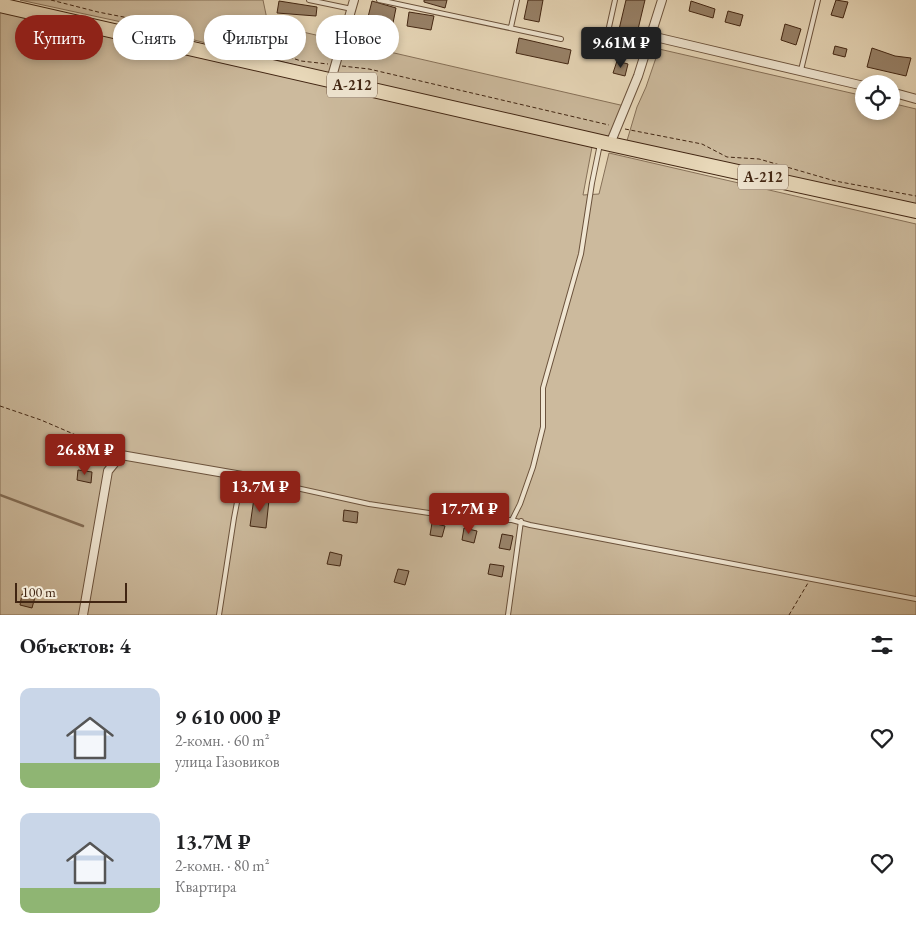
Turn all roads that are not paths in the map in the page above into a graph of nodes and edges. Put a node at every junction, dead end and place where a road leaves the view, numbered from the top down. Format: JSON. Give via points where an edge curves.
{"nodes":[{"id":1,"x":309,"y":0,"type":"edge"},
{"id":2,"x":354,"y":0,"type":"edge"},
{"id":3,"x":379,"y":0,"type":"edge"},
{"id":4,"x":517,"y":0,"type":"edge"},
{"id":5,"x":615,"y":0,"type":"edge"},
{"id":6,"x":662,"y":0,"type":"edge"},
{"id":7,"x":818,"y":0,"type":"edge"},
{"id":8,"x":0,"y":5,"type":"edge"},
{"id":9,"x":352,"y":8,"type":"junction"},
{"id":10,"x":511,"y":28,"type":"junction"},
{"id":11,"x":608,"y":36,"type":"dead end"},
{"id":12,"x":651,"y":36,"type":"junction"},
{"id":13,"x":561,"y":39,"type":"dead end"},
{"id":14,"x":802,"y":70,"type":"junction"},
{"id":15,"x":331,"y":80,"type":"junction"},
{"id":16,"x":855,"y":84,"type":"edge"},
{"id":17,"x":900,"y":94,"type":"edge"},
{"id":18,"x":916,"y":98,"type":"edge"},
{"id":19,"x":606,"y":142,"type":"junction"},
{"id":20,"x":916,"y":211,"type":"edge"},
{"id":21,"x":242,"y":476,"type":"junction"},
{"id":22,"x":512,"y":520,"type":"junction"},
{"id":23,"x":521,"y":521,"type":"junction"},
{"id":24,"x":916,"y":599,"type":"edge"},
{"id":25,"x":83,"y":615,"type":"edge"},
{"id":26,"x":218,"y":615,"type":"edge"},
{"id":27,"x":508,"y":615,"type":"edge"}],
"edges":[{"from":1,"to":9,"type":"lane"},
{"from":2,"to":9,"type":"street"},
{"from":3,"to":10,"type":"lane"},
{"from":4,"to":10,"type":"lane"},
{"from":5,"to":11,"type":"lane"},
{"from":6,"to":12,"type":"street"},
{"from":7,"to":14,"type":"lane"},
{"from":8,"to":15,"type":"highway","number":"А-212"},
{"from":9,"to":15,"type":"street"},
{"from":10,"to":13,"type":"lane"},
{"from":12,"to":14,"type":"street"},
{"from":12,"to":19,"type":"street","via":[[617,127]]},
{"from":14,"to":16,"type":"street"},
{"from":15,"to":19,"type":"highway","number":"А-212"},
{"from":17,"to":18,"type":"street"},
{"from":19,"to":20,"type":"highway","number":"А-212"},
{"from":19,"to":22,"type":"lane","via":[[592,183],[581,254],[543,388],[543,427],[533,467]]},
{"from":21,"to":22,"type":"lane","via":[[369,504],[469,519]]},
{"from":21,"to":25,"type":"street","via":[[121,455],[108,471]]},
{"from":21,"to":26,"type":"lane"},
{"from":22,"to":23,"type":"lane"},
{"from":23,"to":24,"type":"lane"},
{"from":23,"to":27,"type":"lane"}]}
